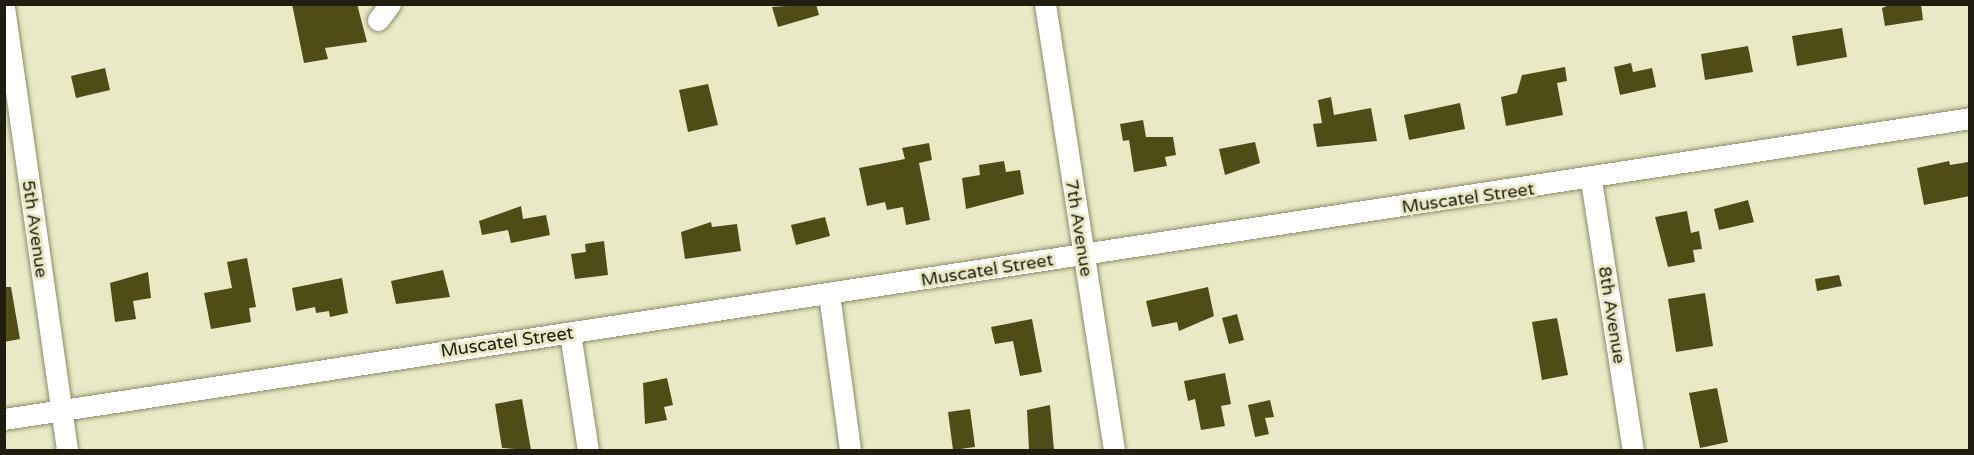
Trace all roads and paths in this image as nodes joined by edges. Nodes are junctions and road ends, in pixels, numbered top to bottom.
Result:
1 (1045, 4) edge
2 (4, 7) edge
3 (1970, 118) edge
4 (1591, 180) junction
5 (1084, 255) junction
6 (829, 294) junction
7 (570, 333) junction
8 (60, 409) junction
9 (4, 419) edge
10 (67, 450) edge
11 (588, 450) edge
12 (850, 450) edge
13 (1114, 450) edge
14 (1632, 450) edge

1 - 5 street, 7th Avenue
2 - 8 street, 5th Avenue
3 - 4 street, Muscatel Street
4 - 5 street, Muscatel Street
4 - 14 street, 8th Avenue
5 - 6 street, Muscatel Street
5 - 13 street, 7th Avenue
6 - 7 street, Muscatel Street
6 - 12 street
7 - 8 street, Muscatel Street
7 - 11 street
8 - 9 street, Muscatel Street
8 - 10 street, 5th Avenue

